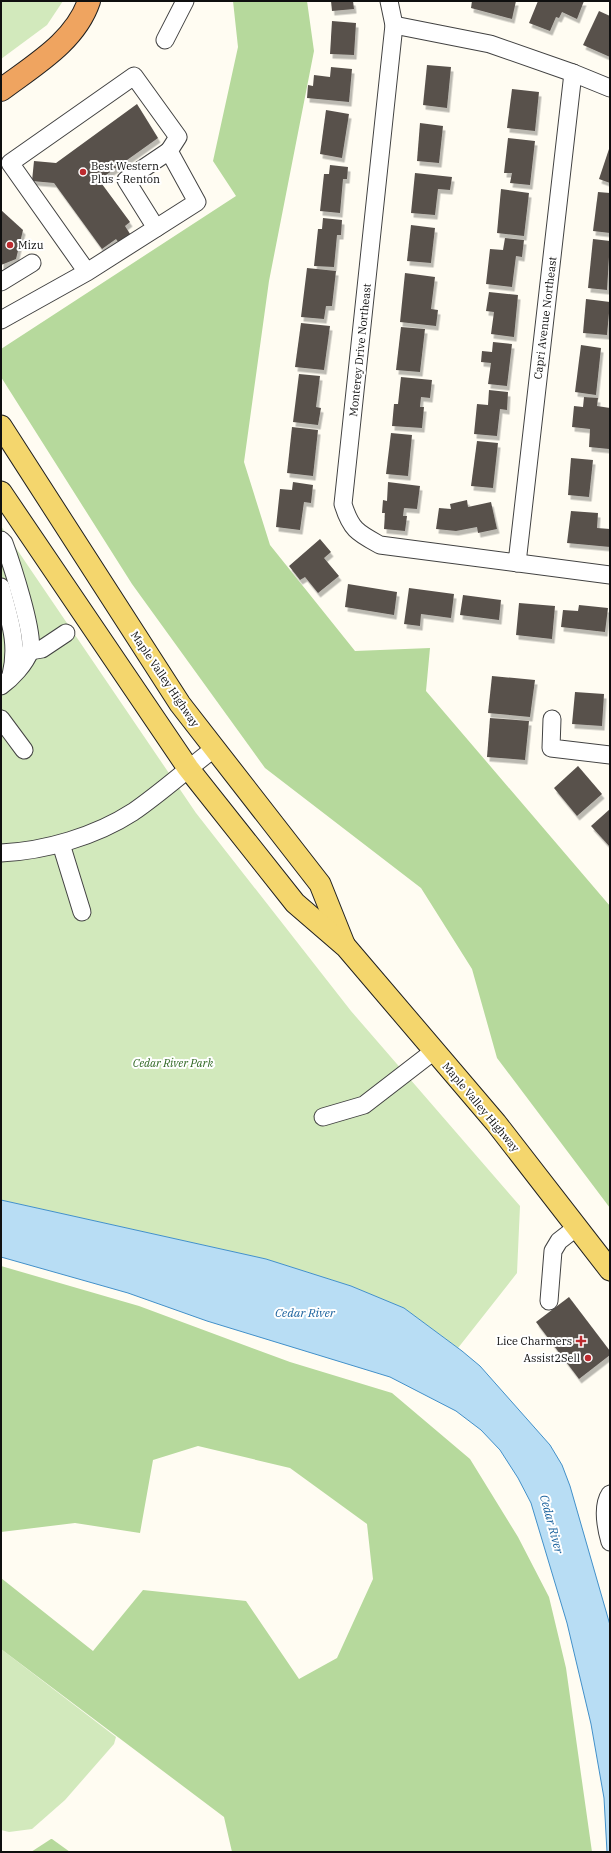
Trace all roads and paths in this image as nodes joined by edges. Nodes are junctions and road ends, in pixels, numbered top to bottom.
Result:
1 (74, 1) edge
2 (89, 1) edge
3 (185, 1) edge
4 (389, 1) edge
5 (394, 25) junction
6 (165, 40) dead end
7 (573, 73) junction
8 (1, 74) edge
9 (610, 88) edge
10 (1, 90) edge
11 (169, 151) junction
12 (156, 228) junction
13 (32, 263) dead end
14 (87, 272) junction
15 (1, 282) edge
16 (1, 320) edge
17 (1, 426) edge
18 (1, 492) edge
19 (1, 540) edge
20 (517, 563) junction
21 (610, 575) edge
22 (1, 587) edge
23 (66, 633) dead end
24 (30, 651) junction
25 (6, 683) edge
26 (1, 719) edge
27 (552, 719) dead end
28 (215, 748) junction
29 (24, 750) dead end
30 (610, 755) edge
31 (188, 768) junction
32 (61, 844) junction
33 (1, 853) edge
34 (82, 912) dead end
35 (346, 948) junction
36 (434, 1051) junction
37 (323, 1117) dead end
38 (577, 1228) junction
39 (610, 1270) edge
40 (549, 1301) dead end
41 (610, 1494) edge
42 (610, 1542) edge

1 - 8 highway
2 - 10 highway
3 - 6 street
4 - 5 street, Monterey Drive Northeast
5 - 7 street
5 - 20 street, Monterey Drive Northeast
7 - 9 street
7 - 20 street, Capri Avenue Northeast
11 - 12 street
11 - 12 street
11 - 14 street
12 - 14 street
13 - 15 street
14 - 16 street
17 - 28 main road, Maple Valley Highway
18 - 31 main road, Maple Valley Highway
19 - 24 street
20 - 21 street, Monterey Drive Northeast
22 - 25 street
23 - 24 street
24 - 25 street
26 - 29 street
27 - 30 street
28 - 31 street
28 - 35 main road, Maple Valley Highway
31 - 32 street
31 - 35 main road, Maple Valley Highway
32 - 33 street
32 - 34 street
35 - 36 main road, Maple Valley Highway
36 - 37 street
36 - 38 main road, Maple Valley Highway
38 - 39 main road, Maple Valley Highway
38 - 40 street
41 - 42 street

